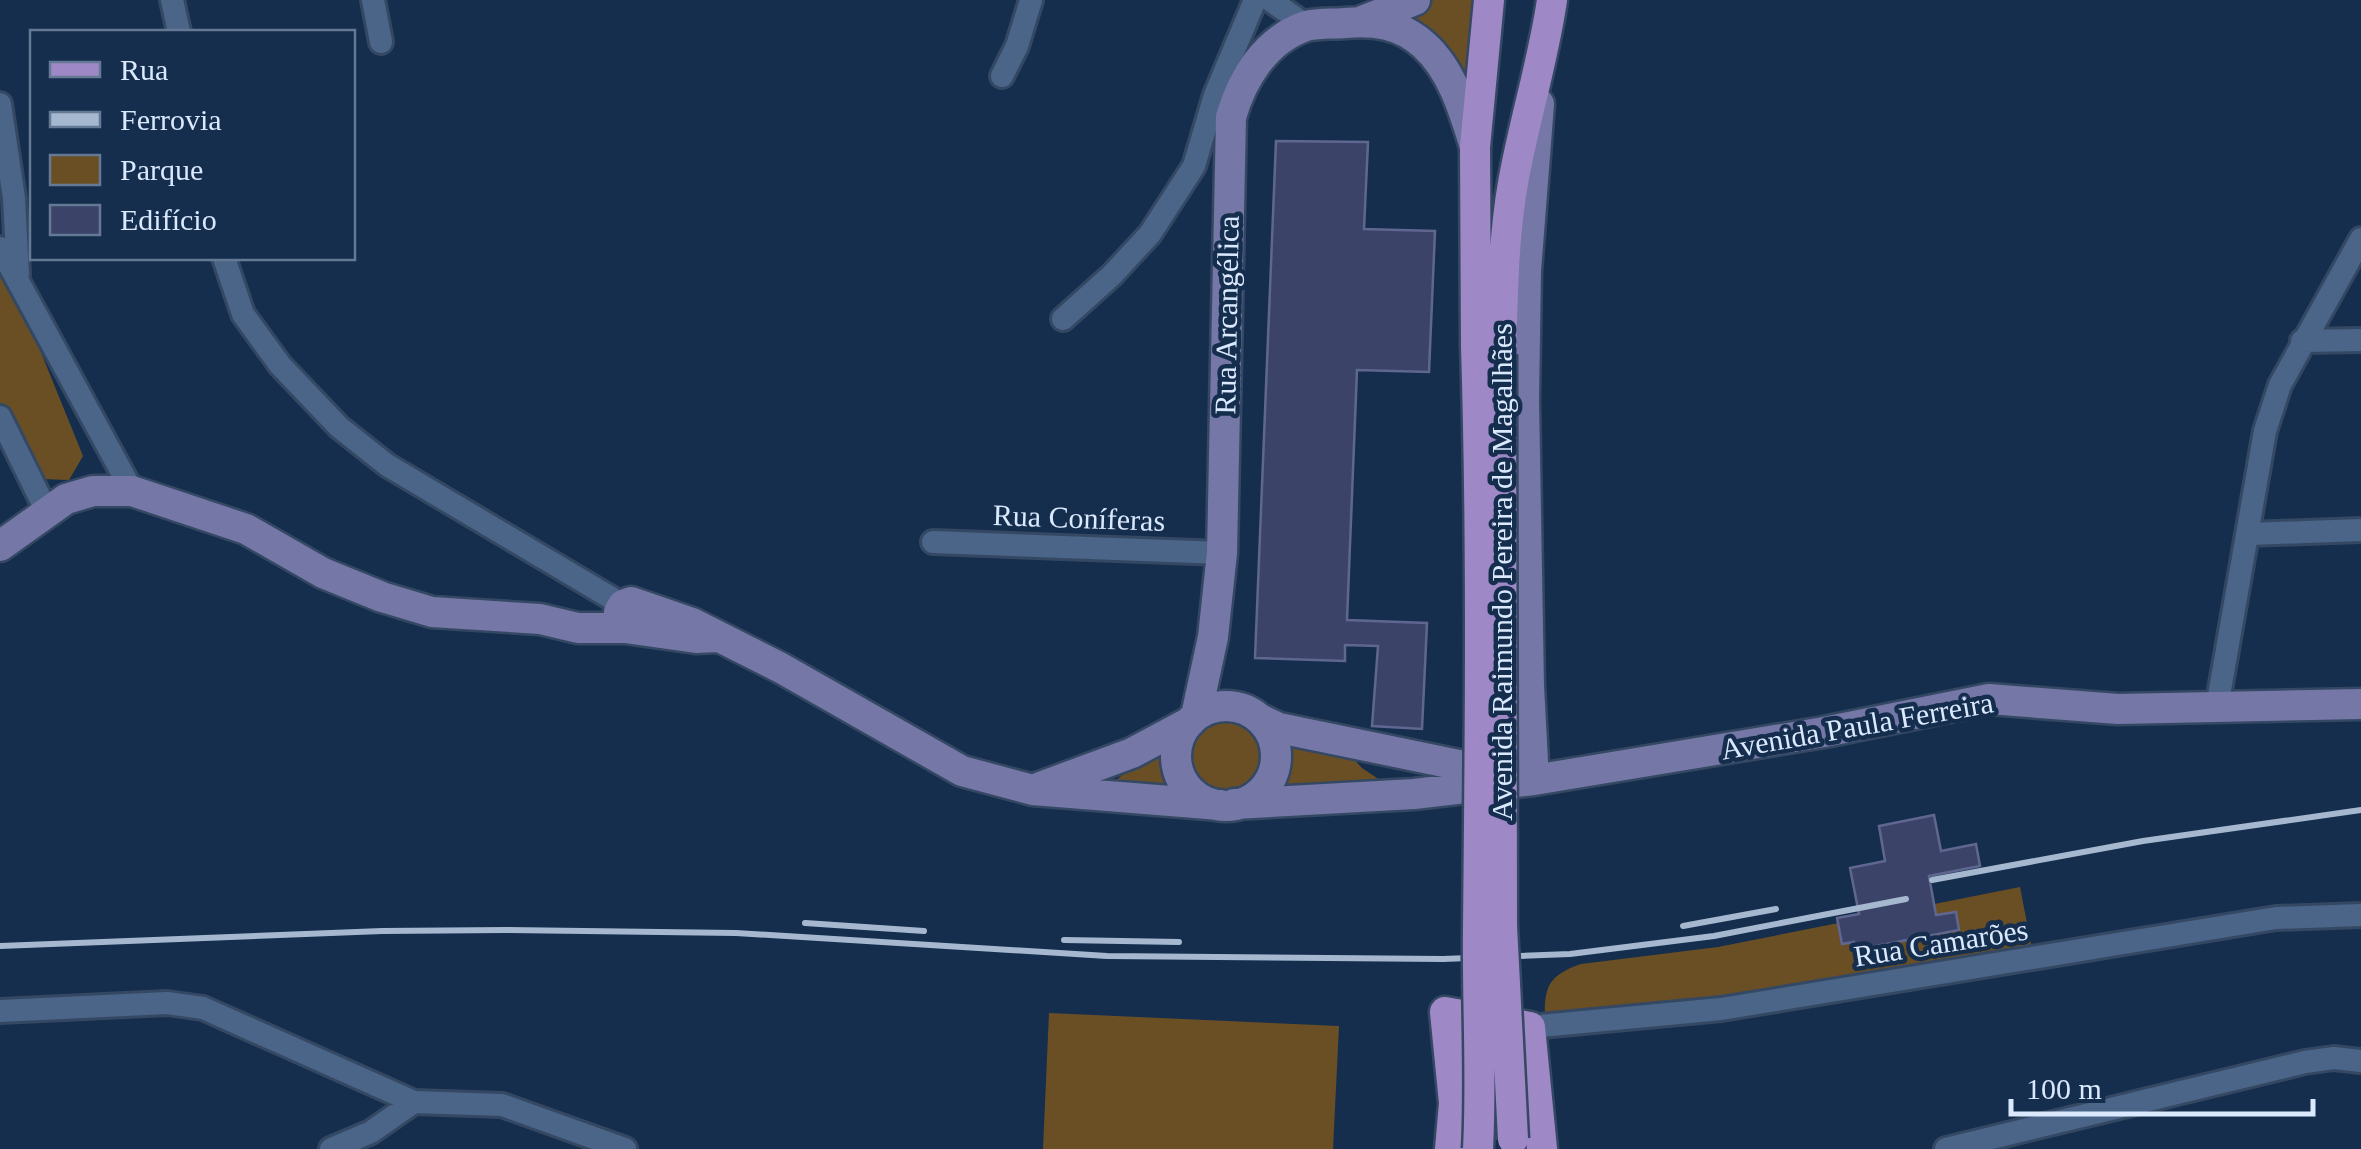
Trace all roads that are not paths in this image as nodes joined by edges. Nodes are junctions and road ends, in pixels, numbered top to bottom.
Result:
1 (172, 0) edge
2 (373, 0) edge
3 (1030, 0) edge
4 (1255, 0) edge
5 (1270, 0) edge
6 (1415, 0) edge
7 (1489, 0) edge
8 (1550, 7) edge
9 (1359, 22) junction
10 (1307, 26) junction
11 (179, 30) edge
12 (381, 42) dead end
13 (1542, 62) junction
14 (1002, 76) dead end
15 (0, 104) edge
16 (1230, 142) junction
17 (1476, 146) junction
18 (1194, 166) junction
19 (2361, 238) edge
20 (0, 248) edge
21 (225, 260) edge
22 (19, 283) junction
23 (1062, 319) dead end
24 (2302, 340) junction
25 (2361, 340) edge
26 (1489, 350) junction
27 (0, 417) edge
28 (132, 491) junction
29 (47, 512) junction
30 (2361, 530) edge
31 (2249, 534) junction
32 (933, 542) dead end
33 (0, 546) edge
34 (1222, 553) junction
35 (630, 615) junction
36 (1214, 637) junction
37 (2361, 704) edge
38 (2218, 707) junction
39 (1250, 713) junction
40 (1192, 719) junction
41 (1534, 780) junction
42 (1033, 790) junction
43 (1227, 805) junction
44 (2361, 915) edge
45 (0, 1011) edge
46 (1530, 1028) junction
47 (2361, 1060) edge
48 (414, 1102) junction
49 (2014, 1132) junction
50 (1520, 1146) edge
51 (331, 1149) edge
52 (625, 1149) edge
53 (1450, 1149) edge
54 (1478, 1149) edge
55 (1946, 1149) edge
56 (1988, 1149) edge

1 - 11 street
2 - 12 street
3 - 14 street
4 - 18 street
5 - 10 street
6 - 9 main road
7 - 17 main road, Avenida Raimundo Pereira de Magalhães
8 - 13 main road, Avenida Raimundo Pereira de Magalhães
9 - 10 main road
9 - 17 main road
10 - 16 main road, Rua Arcangélica
13 - 26 main road, Avenida Raimundo Pereira de Magalhães
13 - 41 main road
15 - 22 street
16 - 18 street
16 - 34 main road, Rua Arcangélica
17 - 26 main road, Avenida Raimundo Pereira de Magalhães
18 - 23 street
19 - 24 street
20 - 22 street
21 - 35 street
22 - 28 street
24 - 25 street
24 - 31 street
26 - 50 main road, Avenida Raimundo Pereira de Magalhães, bridge
26 - 54 main road, bridge
27 - 29 street
28 - 29 main road
28 - 35 main road
29 - 33 main road
30 - 31 street
31 - 38 street
32 - 34 street, Rua Coníferas
34 - 36 main road, Rua Arcangélica
35 - 42 main road, Avenida Paula Ferreira
36 - 39 main road, Rua Arcangélica
36 - 40 main road, Rua Arcangélica
37 - 38 main road, Avenida Paula Ferreira
38 - 41 main road, Avenida Paula Ferreira
39 - 40 main road
39 - 41 main road
39 - 43 main road
40 - 42 main road
40 - 43 main road
41 - 43 main road, Avenida Paula Ferreira
42 - 43 main road, Avenida Paula Ferreira
44 - 46 street, Rua Camarões
45 - 48 street
46 - 50 main road
46 - 53 main road
47 - 49 street
48 - 51 street
48 - 52 street
49 - 55 street
49 - 56 street

